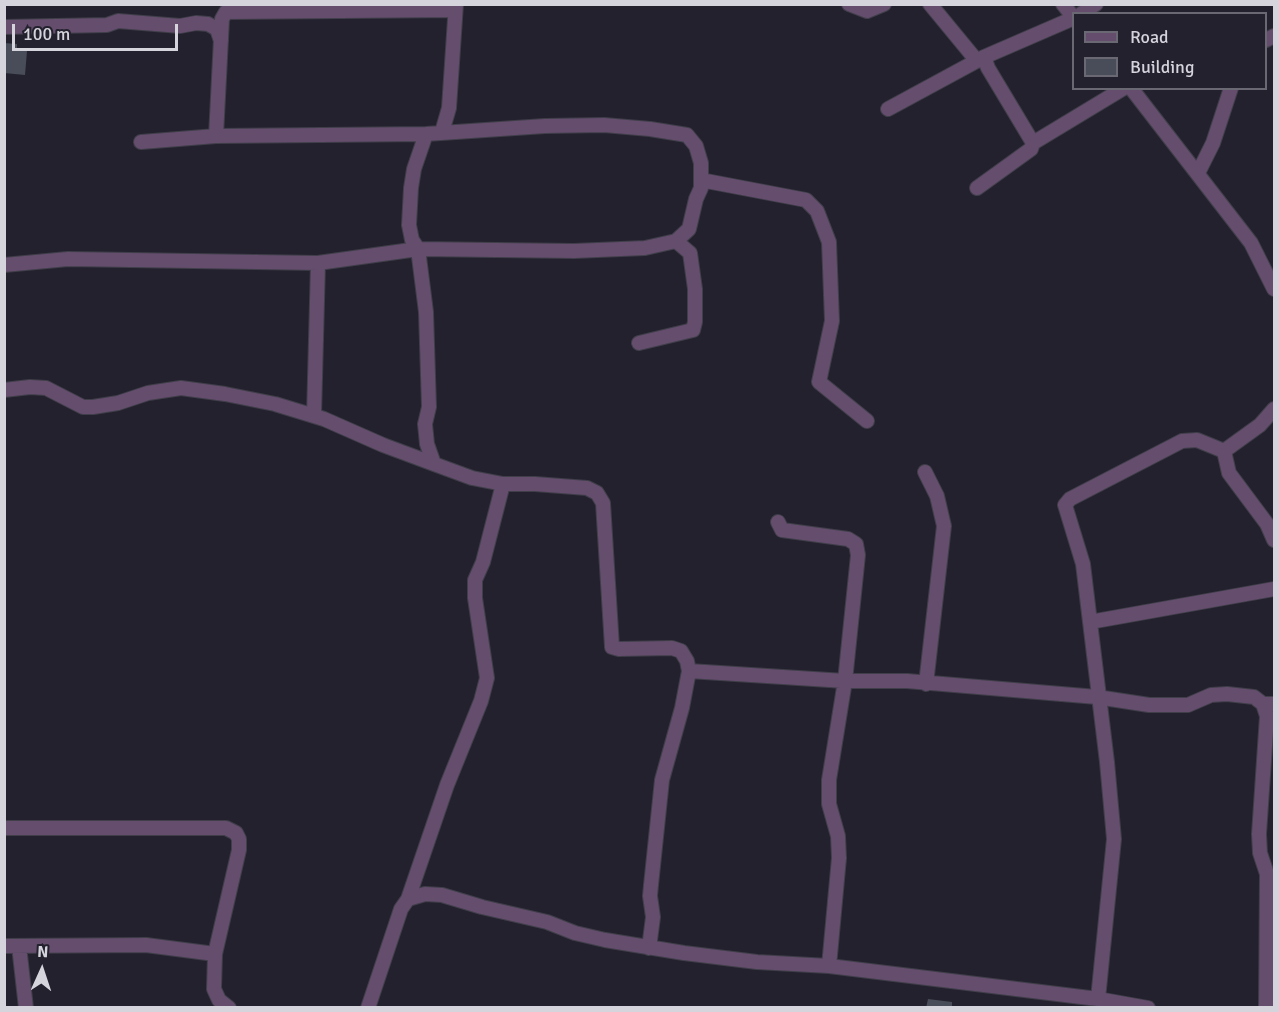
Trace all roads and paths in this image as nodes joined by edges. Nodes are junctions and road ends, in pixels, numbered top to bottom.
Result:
1 (849, 4) edge
2 (884, 4) edge
3 (930, 4) edge
4 (1096, 4) edge
5 (455, 7) edge
6 (1083, 12) edge
7 (1072, 18) edge
8 (4, 27) edge
9 (220, 40) junction
10 (981, 59) junction
11 (1121, 90) edge
12 (1133, 90) edge
13 (1230, 90) edge
14 (888, 110) dead end
15 (442, 132) junction
16 (426, 134) junction
17 (216, 136) junction
18 (141, 142) dead end
19 (1033, 143) junction
20 (1198, 173) junction
21 (701, 180) junction
22 (977, 188) dead end
23 (689, 229) junction
24 (676, 241) junction
25 (418, 249) junction
26 (690, 253) junction
27 (318, 263) junction
28 (4, 265) edge
29 (1275, 289) edge
30 (639, 343) dead end
31 (4, 390) edge
32 (1275, 409) edge
33 (314, 416) junction
34 (867, 422) dead end
35 (1224, 451) junction
36 (434, 464) junction
37 (926, 472) dead end
38 (503, 484) junction
39 (778, 522) dead end
40 (1275, 540) edge
41 (1275, 589) edge
42 (1089, 622) junction
43 (689, 671) junction
44 (845, 681) junction
45 (926, 684) junction
46 (1097, 697) junction
47 (1269, 704) edge
48 (4, 828) edge
49 (1271, 875) edge
50 (408, 899) junction
51 (4, 946) edge
52 (20, 946) junction
53 (649, 948) junction
54 (215, 954) junction
55 (829, 966) junction
56 (1098, 999) junction
57 (222, 1005) edge
58 (26, 1008) edge
59 (368, 1008) edge
60 (1148, 1008) edge
61 (1266, 1008) edge

1 - 2 street
3 - 10 street
4 - 6 street
5 - 9 street
5 - 15 street
7 - 10 street
8 - 9 street
9 - 17 street
10 - 14 street
10 - 19 street
11 - 19 street
12 - 20 street
13 - 20 street
15 - 16 street
15 - 21 street
16 - 17 street
16 - 25 street
17 - 18 street
19 - 22 street
20 - 29 street
21 - 23 street
21 - 34 street
23 - 24 street
23 - 26 street
24 - 25 street
24 - 26 street
25 - 27 street
25 - 36 street
26 - 30 street
27 - 28 street
27 - 33 street
31 - 33 street
32 - 35 street
33 - 36 street
35 - 40 street
35 - 42 street
36 - 38 street
37 - 45 street
38 - 43 street
38 - 50 street
39 - 44 street
41 - 42 street
42 - 46 street
43 - 44 street
43 - 53 street
44 - 45 street
44 - 55 street
45 - 46 street
46 - 47 street
46 - 56 street
47 - 49 street
48 - 54 street
49 - 61 street
50 - 53 street
50 - 59 street
51 - 52 street
52 - 54 street
52 - 58 street
53 - 55 street
54 - 57 street
55 - 56 street
56 - 60 street

